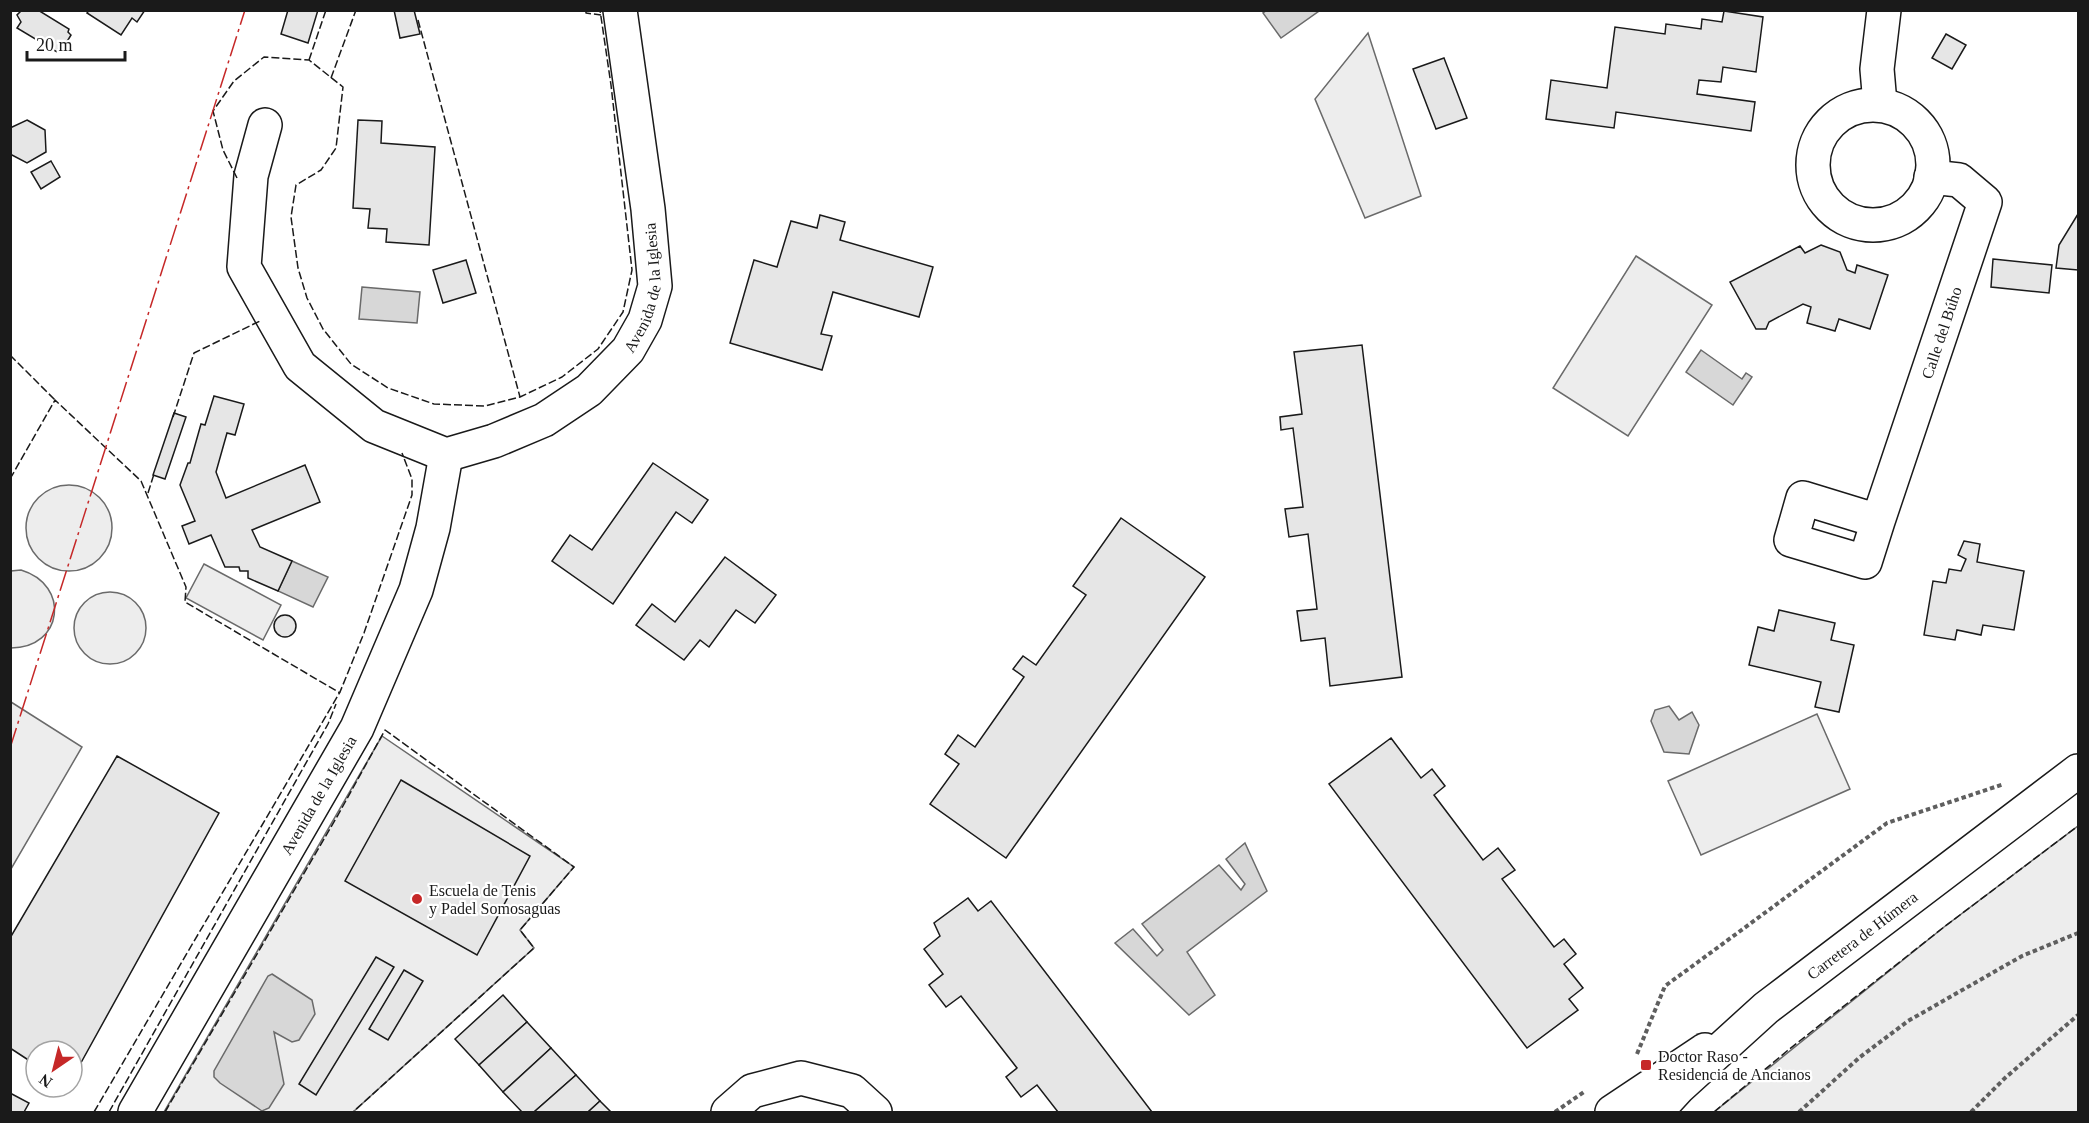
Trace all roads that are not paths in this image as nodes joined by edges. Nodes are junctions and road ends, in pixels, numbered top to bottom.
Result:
1 (620, 10) edge
2 (1884, 10) edge
3 (1880, 104) junction
4 (265, 125) dead end
5 (1931, 177) junction
6 (446, 455) junction
7 (1878, 521) dead end
8 (2079, 771) edge
9 (1766, 1008) junction
10 (135, 1113) edge
11 (728, 1113) edge
12 (875, 1113) edge
13 (1612, 1113) edge
14 (1656, 1113) edge

1 - 6 street, Avenida de la Iglesia
2 - 3 street
3 - 5 street
3 - 5 street
4 - 6 street
5 - 7 street, Calle del Búho
6 - 10 street, Avenida de la Iglesia
8 - 9 street, Carretera de Húmera
9 - 13 street
9 - 14 street, Carretera de Húmera
11 - 12 street

